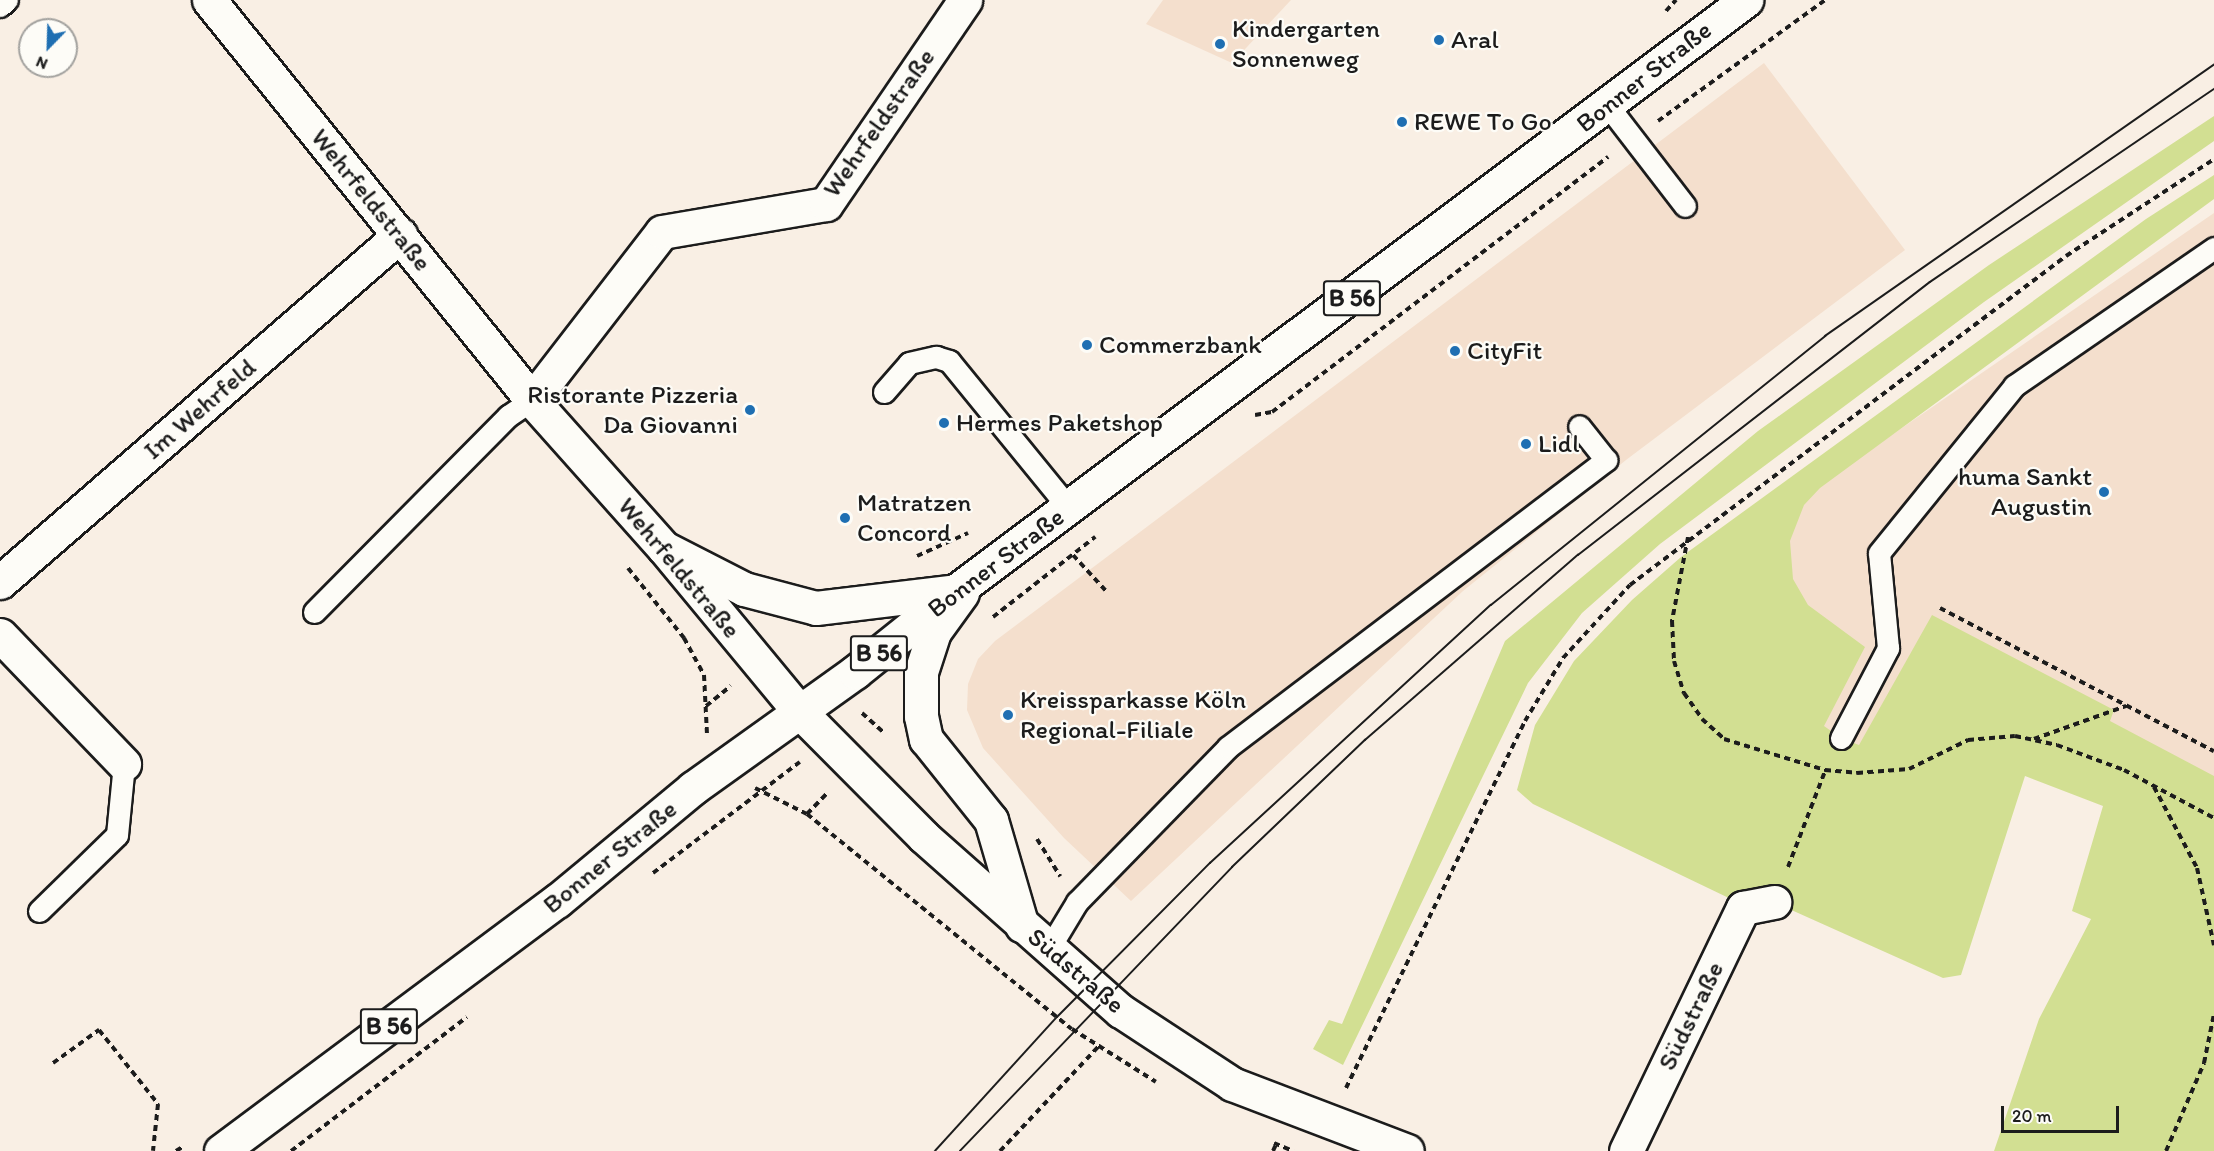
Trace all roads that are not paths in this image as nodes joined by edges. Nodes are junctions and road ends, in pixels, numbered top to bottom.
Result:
1 (7, 0) edge
2 (209, 0) edge
3 (965, 0) edge
4 (1746, 0) edge
5 (0, 6) edge
6 (1608, 106) junction
7 (1685, 206) dead end
8 (400, 235) junction
9 (2214, 248) edge
10 (884, 392) dead end
11 (532, 400) junction
12 (1579, 426) dead end
13 (1069, 508) junction
14 (664, 548) junction
15 (0, 582) edge
16 (963, 586) junction
17 (314, 612) dead end
18 (0, 635) edge
19 (800, 711) junction
20 (1841, 738) road end
21 (124, 764) joint
22 (1774, 902) road end
23 (39, 911) dead end
24 (1022, 926) junction
25 (1048, 950) junction
26 (221, 1151) edge
27 (1407, 1151) edge
28 (1626, 1151) edge

1 - 5 lane
2 - 8 street, Wehrfeldstraße
3 - 11 street, Wehrfeldstraße
4 - 6 street, Bonner Straße / B 56
6 - 7 lane
6 - 13 street, Bonner Straße / B 56
8 - 11 street, Wehrfeldstraße
8 - 15 street, Im Wehrfeld
9 - 20 lane
10 - 13 lane
11 - 14 street, Wehrfeldstraße
11 - 17 lane, Wehrfeldstraße
12 - 25 lane
13 - 16 street, Bonner Straße / B 56
14 - 16 street
14 - 19 street, Wehrfeldstraße
16 - 19 street, Bonner Straße / B 56
16 - 24 street
18 - 21 street
19 - 24 street, Südstraße
19 - 26 street, Bonner Straße / B 56
21 - 23 lane
22 - 28 street, Südstraße
24 - 25 street, Südstraße
25 - 27 street, Südstraße

